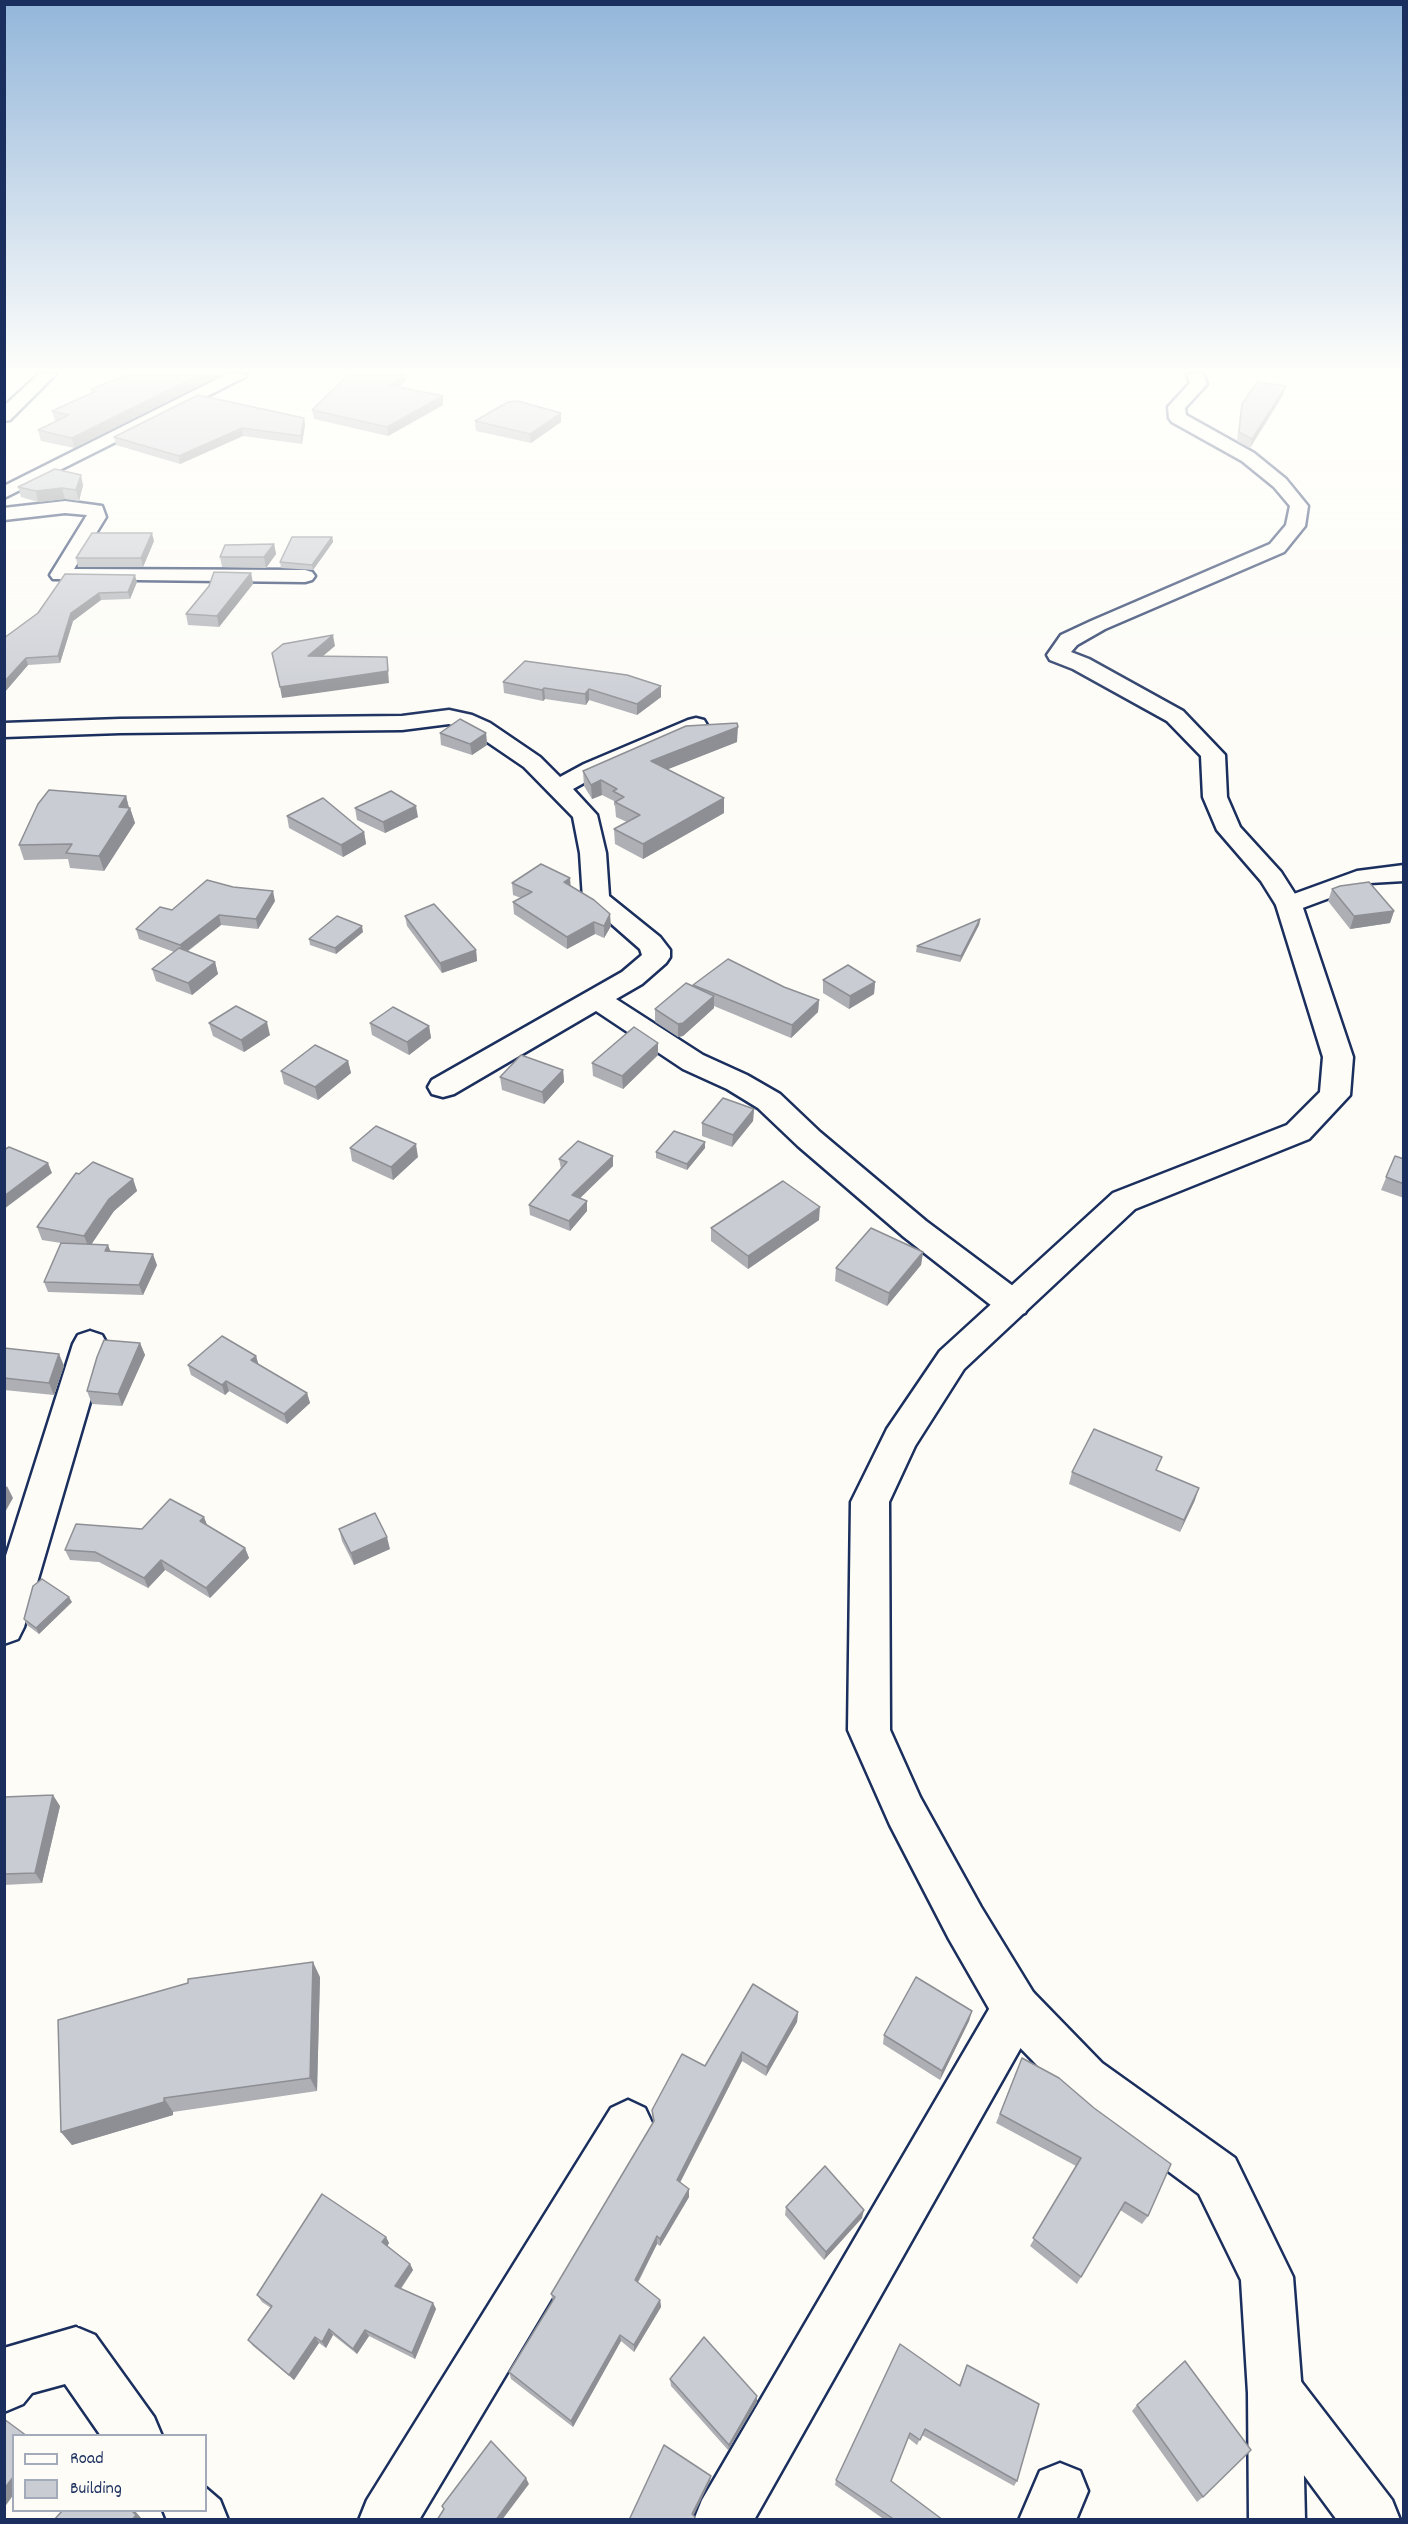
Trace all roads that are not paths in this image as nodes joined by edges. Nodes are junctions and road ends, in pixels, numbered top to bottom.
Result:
1 (1287, 492) edge
2 (4, 514) edge
3 (305, 576) dead end
4 (696, 725) edge
5 (4, 730) edge
6 (559, 787) junction
7 (1404, 873) edge
8 (1289, 905) junction
9 (596, 998) junction
10 (443, 1087) dead end
11 (1013, 1304) junction
12 (90, 1344) dead end
13 (4, 1627) edge
14 (1016, 2008) junction
15 (628, 2125) dead end
16 (4, 2385) edge
17 (1275, 2393) junction
18 (134, 2434) edge
19 (387, 2520) edge
20 (722, 2520) edge
21 (1276, 2520) edge
22 (1372, 2520) edge

1 - 8 street
2 - 3 street
4 - 6 street
5 - 6 street
6 - 9 street
7 - 8 street
8 - 11 street
9 - 10 street
9 - 11 street
11 - 14 street
12 - 13 street
14 - 17 street
14 - 20 street
15 - 19 street
16 - 18 street
17 - 21 street
17 - 22 street

